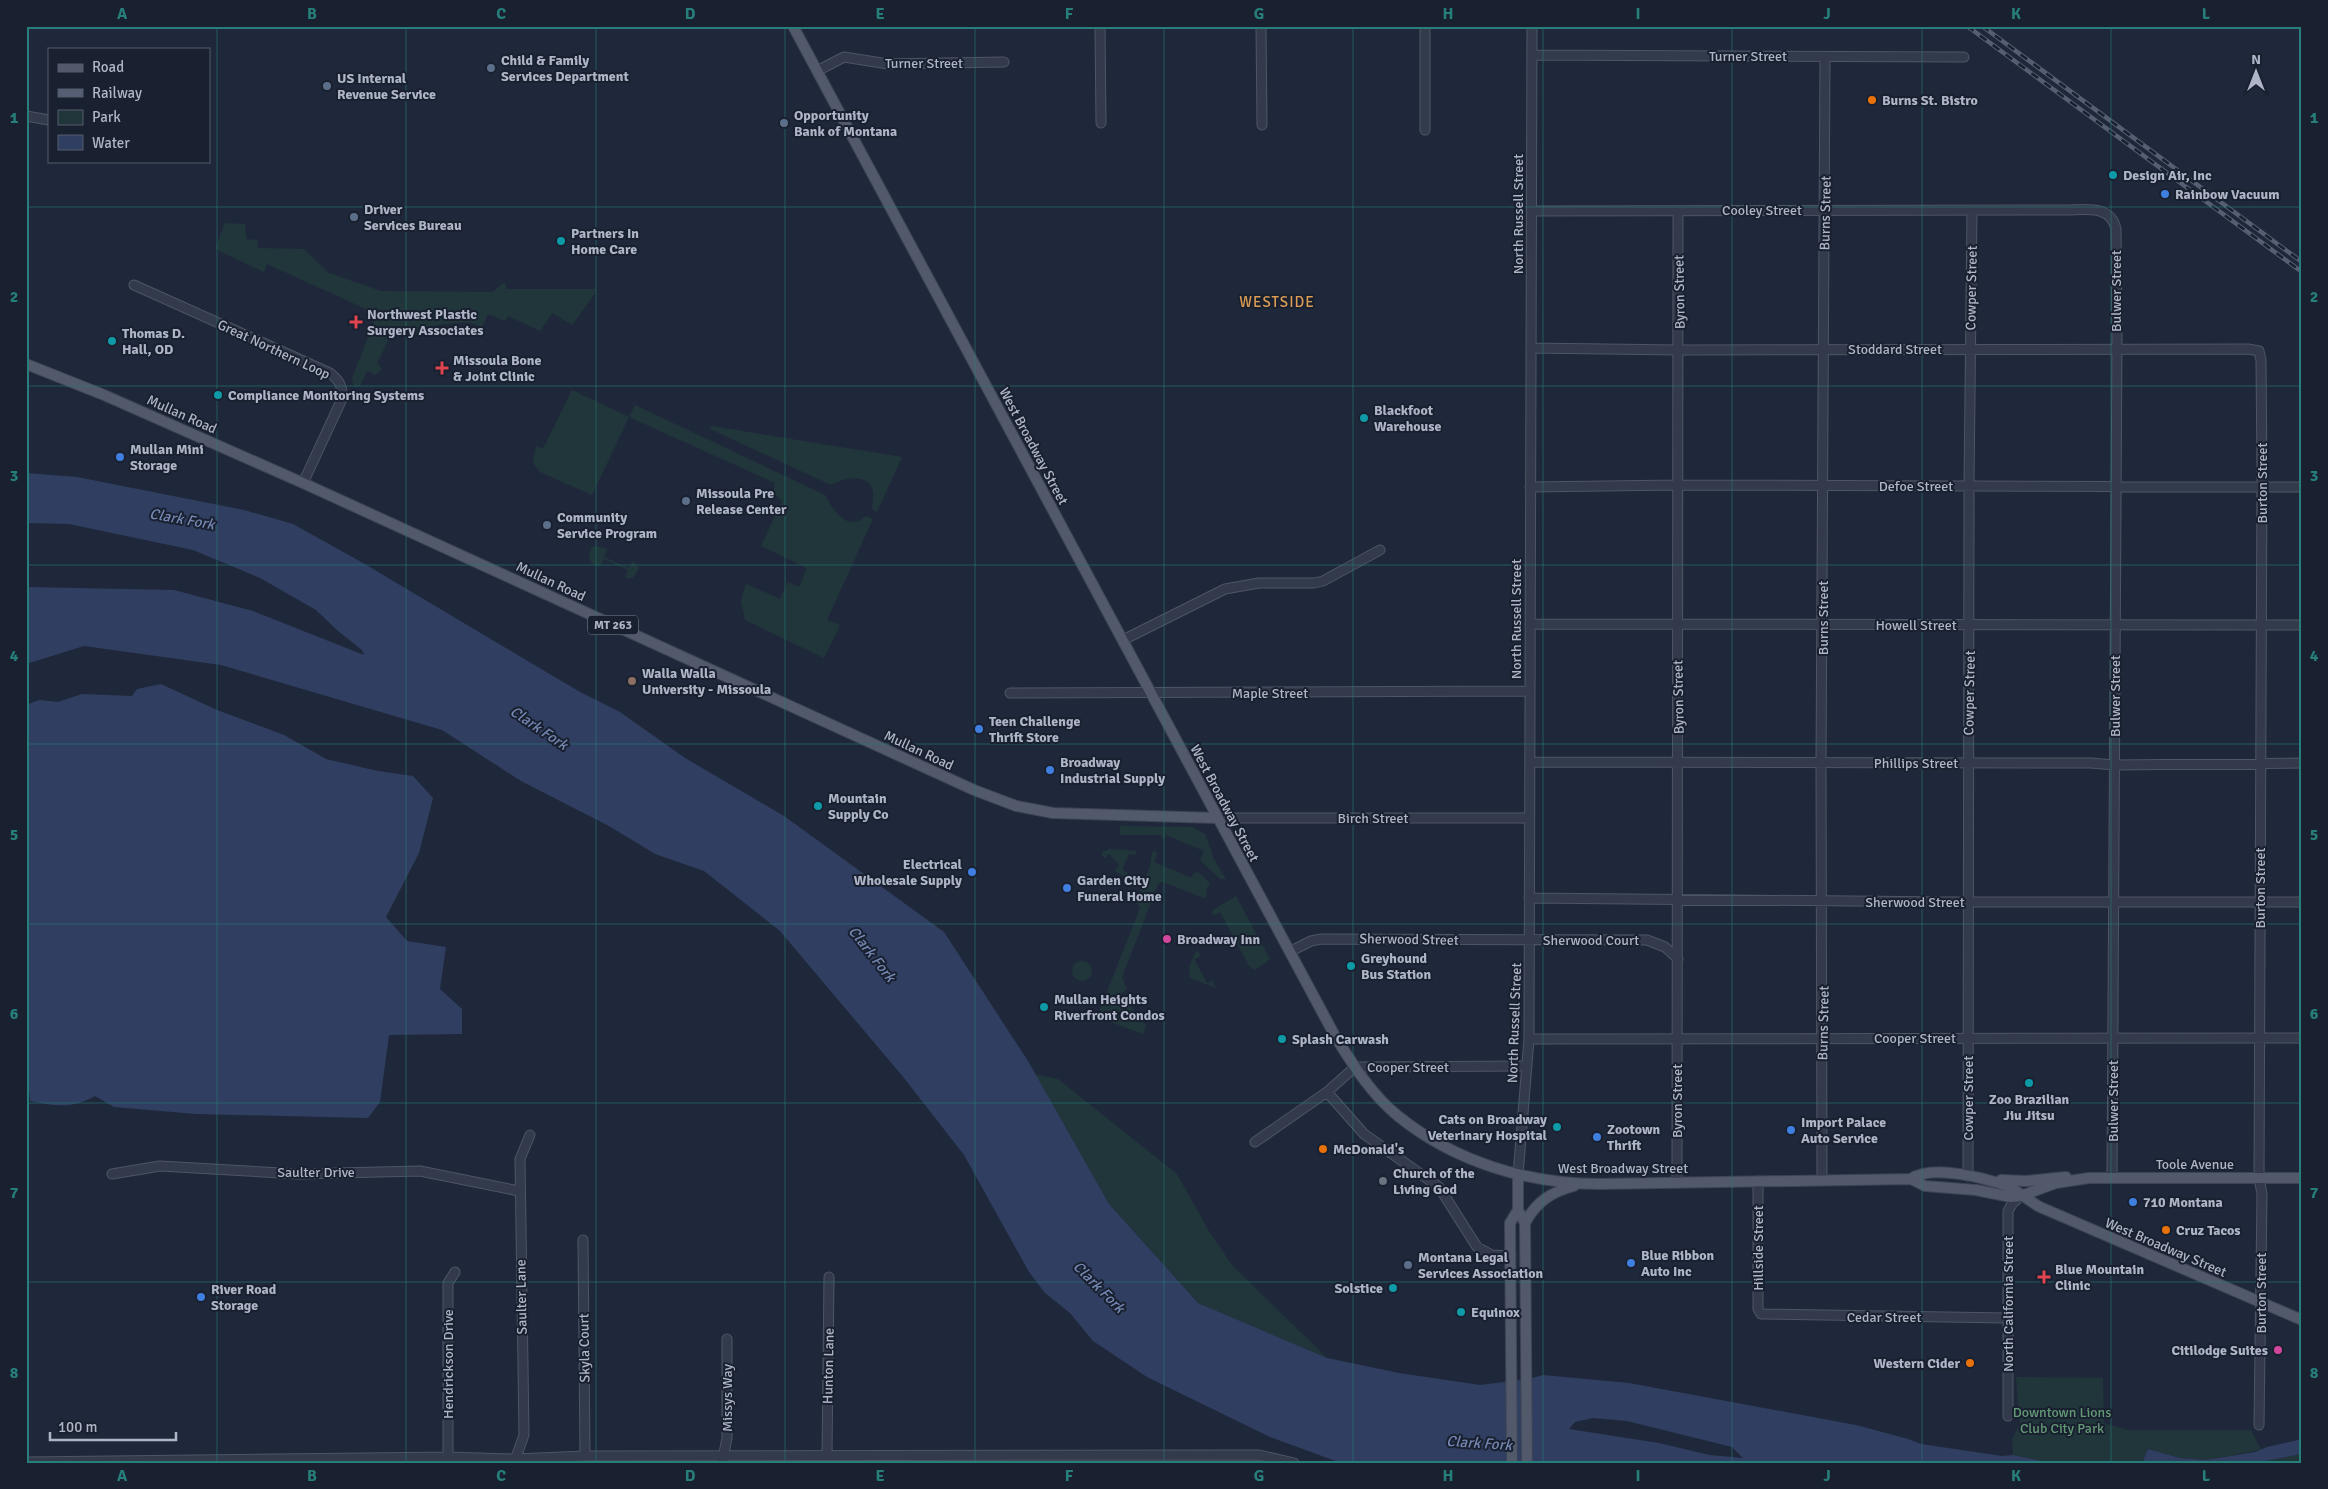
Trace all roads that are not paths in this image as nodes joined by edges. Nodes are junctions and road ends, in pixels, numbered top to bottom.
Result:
1 (793, 26) edge
2 (1100, 26) edge
3 (1261, 26) edge
4 (1425, 26) edge
5 (1532, 26) edge
6 (1532, 56) junction
7 (1825, 57) junction
8 (1964, 57) dead end
9 (1004, 62) dead end
10 (817, 71) junction
11 (26, 116) edge
12 (48, 120) edge
13 (1100, 123) dead end
14 (1262, 125) dead end
15 (1425, 130) dead end
16 (1678, 210) junction
17 (1825, 210) junction
18 (1972, 210) junction
19 (1532, 211) junction
20 (2110, 216) joint
21 (134, 284) dead end
22 (1531, 348) junction
23 (1824, 349) junction
24 (1970, 349) junction
25 (1679, 350) junction
26 (2116, 350) junction
27 (2259, 351) joint
28 (26, 364) edge
29 (303, 483) junction
30 (1677, 484) junction
31 (1823, 485) junction
32 (1969, 486) junction
33 (1530, 487) junction
34 (2116, 487) junction
35 (2302, 487) edge
36 (2262, 488) junction
37 (1380, 550) dead end
38 (1530, 624) junction
39 (2115, 624) junction
40 (1677, 625) junction
41 (1823, 625) junction
42 (1970, 625) junction
43 (2262, 625) junction
44 (2302, 625) edge
45 (1124, 642) junction
46 (1530, 691) junction
47 (1010, 694) dead end
48 (1152, 694) junction
49 (1530, 762) junction
50 (1678, 762) junction
51 (1821, 762) junction
52 (2260, 763) junction
53 (2302, 763) edge
54 (1968, 764) junction
55 (2114, 765) junction
56 (1216, 818) junction
57 (1529, 818) junction
58 (1529, 898) junction
59 (1679, 900) junction
60 (1823, 901) junction
61 (1967, 902) junction
62 (2115, 902) junction
63 (2260, 902) junction
64 (2302, 902) edge
65 (1529, 940) junction
66 (1290, 951) junction
67 (1678, 959) junction
68 (1677, 1038) junction
69 (1968, 1038) junction
70 (2113, 1038) junction
71 (2259, 1038) junction
72 (2302, 1038) edge
73 (1529, 1039) junction
74 (1822, 1039) junction
75 (1528, 1066) junction
76 (1355, 1067) junction
77 (1327, 1092) junction
78 (530, 1135) dead end
79 (1255, 1142) dead end
80 (112, 1174) dead end
81 (1518, 1175) junction
82 (1968, 1176) junction
83 (1980, 1178) junction
84 (2089, 1178) junction
85 (2112, 1178) junction
86 (2260, 1178) junction
87 (2302, 1178) edge
88 (1911, 1179) junction
89 (1758, 1180) junction
90 (1822, 1180) junction
91 (1677, 1182) junction
92 (1581, 1184) junction
93 (519, 1192) junction
94 (2021, 1196) junction
95 (1518, 1210) junction
96 (1525, 1223) junction
97 (583, 1240) dead end
98 (1511, 1256) junction
99 (455, 1272) dead end
100 (829, 1277) dead end
101 (2261, 1302) junction
102 (1762, 1314) joint
103 (2007, 1318) junction
104 (2302, 1320) edge
105 (727, 1338) dead end
106 (2008, 1416) dead end
107 (2259, 1425) dead end
108 (827, 1455) junction
109 (585, 1456) junction
110 (448, 1457) junction
111 (722, 1460) edge
112 (938, 1460) edge
113 (1021, 1460) edge
114 (1275, 1460) edge
115 (514, 1461) edge
116 (26, 1462) edge
117 (81, 1462) edge
118 (266, 1462) edge
119 (1294, 1463) edge
120 (1512, 1463) edge
121 (1527, 1463) edge

1 - 10 main road, West Broadway Street
2 - 13 street
3 - 14 street
4 - 15 street
5 - 6 street, North Russell Street
6 - 7 street, Turner Street
6 - 19 street, North Russell Street
7 - 8 street, Turner Street
7 - 17 street, Burns Street
9 - 10 street, Turner Street
10 - 45 main road, West Broadway Street
11 - 12 street
16 - 17 street, Cooley Street
16 - 19 street, Cooley Street
16 - 25 street, Byron Street
17 - 18 street, Cooley Street
17 - 23 street, Burns Street
18 - 20 street, Cooley Street
18 - 24 street, Cowper Street
19 - 22 street, North Russell Street
20 - 26 street, Bulwer Street
21 - 29 street, Great Northern Loop
22 - 25 street, Stoddard Street
22 - 33 street, North Russell Street
23 - 24 street, Stoddard Street
23 - 25 street, Stoddard Street
23 - 31 street, Burns Street
24 - 26 street, Stoddard Street
24 - 32 street, Cowper Street
25 - 30 street, Byron Street
26 - 27 street, Stoddard Street
26 - 34 street, Bulwer Street
27 - 36 street, Burton Street
28 - 29 main road, Mullan Road / MT 263
29 - 56 main road, Mullan Road / MT 263
30 - 31 street, Defoe Street
30 - 33 street, Defoe Street
30 - 40 street, Byron Street
31 - 32 street, Defoe Street
31 - 41 street, Burns Street
32 - 34 street, Defoe Street
32 - 42 street, Cowper Street
33 - 38 street, North Russell Street
34 - 36 street, Defoe Street
34 - 39 street, Bulwer Street
35 - 36 street, Defoe Street
36 - 43 street, Burton Street
37 - 45 street
38 - 40 street, Howell Street
38 - 46 street, North Russell Street
39 - 42 street, Howell Street
39 - 43 street, Howell Street
39 - 55 street, Bulwer Street
40 - 41 street, Howell Street
40 - 50 street, Byron Street
41 - 42 street, Howell Street
41 - 51 street, Burns Street
42 - 54 street, Cowper Street
43 - 44 street, Howell Street
43 - 52 street, Burton Street
45 - 48 main road, West Broadway Street
46 - 48 street, Maple Street
46 - 49 street, North Russell Street
47 - 48 street, Maple Street
48 - 56 main road, West Broadway Street
49 - 50 street, Phillips Street
49 - 57 street, North Russell Street
50 - 51 street, Phillips Street
50 - 59 street, Byron Street
51 - 54 street, Phillips Street
51 - 60 street, Burns Street
52 - 53 street, Phillips Street
52 - 55 street, Phillips Street
52 - 63 street, Burton Street
54 - 55 street, Phillips Street
54 - 61 street, Cowper Street
55 - 62 street, Bulwer Street
56 - 57 street, Birch Street
56 - 66 main road, West Broadway Street
57 - 58 street, North Russell Street
58 - 59 street, Sherwood Street
58 - 65 street, North Russell Street
59 - 60 street, Sherwood Street
59 - 67 street, Byron Street
60 - 61 street, Sherwood Street
60 - 74 street, Burns Street
61 - 62 street, Sherwood Street
61 - 69 street, Cowper Street
62 - 63 street, Sherwood Street
62 - 70 street, Bulwer Street
63 - 64 street, Sherwood Street
63 - 71 street, Burton Street
65 - 66 street, Sherwood Street
65 - 67 street, Sherwood Court
65 - 73 street, North Russell Street
66 - 76 main road, West Broadway Street
67 - 68 street, Byron Street
68 - 73 street, Cooper Street
68 - 74 street, Cooper Street
68 - 91 street, Byron Street
69 - 70 street, Cooper Street
69 - 74 street, Cooper Street
69 - 82 street, Cowper Street
70 - 71 street, Cooper Street
70 - 85 street, Bulwer Street
71 - 72 street, Cooper Street
71 - 86 street, Burton Street
73 - 75 street, North Russell Street
74 - 90 street, Burns Street
75 - 76 street, Cooper Street
75 - 81 street, North Russell Street
76 - 77 street, Cooper Street
76 - 81 main road, West Broadway Street
77 - 79 street, Cooper Street
77 - 98 street
78 - 93 street, Saulter Lane
80 - 93 street, Saulter Drive
81 - 92 main road, West Broadway Street
81 - 95 main road, North Russell Street
82 - 83 main road, West Broadway Street
82 - 88 main road, West Broadway Street
83 - 84 main road, Toole Avenue
83 - 94 main road, West Broadway Street
84 - 85 main road, Toole Avenue
84 - 94 main road, Toole Avenue
85 - 86 main road, Toole Avenue
86 - 87 main road, Toole Avenue
86 - 101 street, Burton Street
88 - 90 main road, West Broadway Street
88 - 94 main road, West Broadway Street
89 - 90 main road, West Broadway Street
89 - 91 main road, West Broadway Street
89 - 102 street, Hillside Street
91 - 92 main road, West Broadway Street
92 - 96 main road
93 - 115 street, Saulter Lane
94 - 101 main road, West Broadway Street
94 - 103 street, North California Street
95 - 96 main road, North Russell Street
95 - 98 main road, North Russell Street
96 - 121 main road, North Russell Street
97 - 109 street, Skyla Court
98 - 120 main road, North Russell Street
99 - 110 street, Hendrickson Drive
100 - 108 street, Hunton Lane
101 - 104 main road, West Broadway Street
101 - 107 street, Burton Street
102 - 103 street, Cedar Street
103 - 106 street, North California Street
105 - 111 street, Missys Way
108 - 111 street
108 - 112 street
109 - 111 street
109 - 115 street
110 - 115 street
110 - 118 street
112 - 113 street
113 - 114 street
114 - 119 street
116 - 117 street
117 - 118 street

